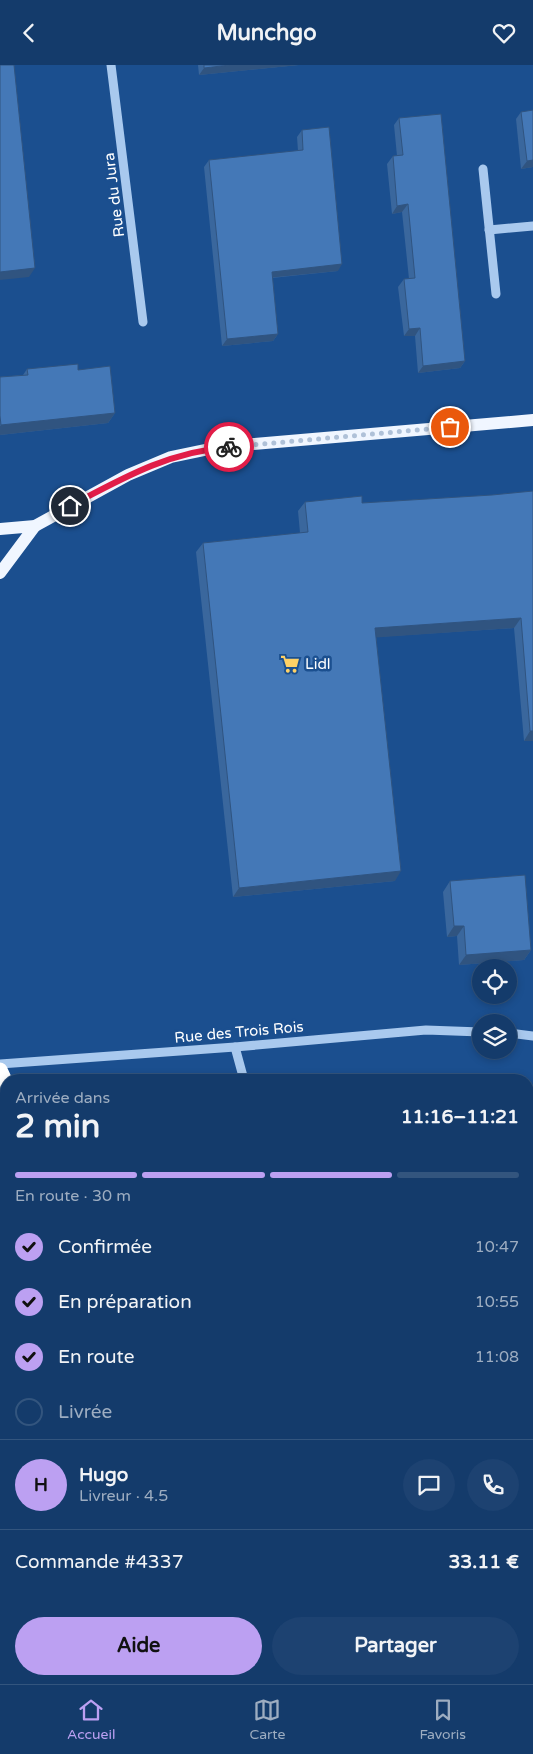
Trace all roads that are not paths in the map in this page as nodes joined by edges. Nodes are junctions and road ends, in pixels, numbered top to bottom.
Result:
1 (111, 65) edge
2 (483, 169) dead end
3 (533, 226) edge
4 (489, 230) junction
5 (496, 294) dead end
6 (143, 322) dead end
7 (533, 421) edge
8 (34, 526) junction
9 (0, 529) edge
10 (0, 573) edge
11 (472, 1032) edge
12 (517, 1034) edge
13 (533, 1036) edge
14 (235, 1047) junction
15 (0, 1064) edge
16 (242, 1074) edge

1 - 6 street, Rue du Jura
2 - 4 street
3 - 4 street
4 - 5 street
7 - 8 main road
8 - 9 main road
8 - 10 main road
11 - 14 street, Rue des Trois Rois
12 - 13 street
14 - 15 street, Rue des Trois Rois
14 - 16 street

